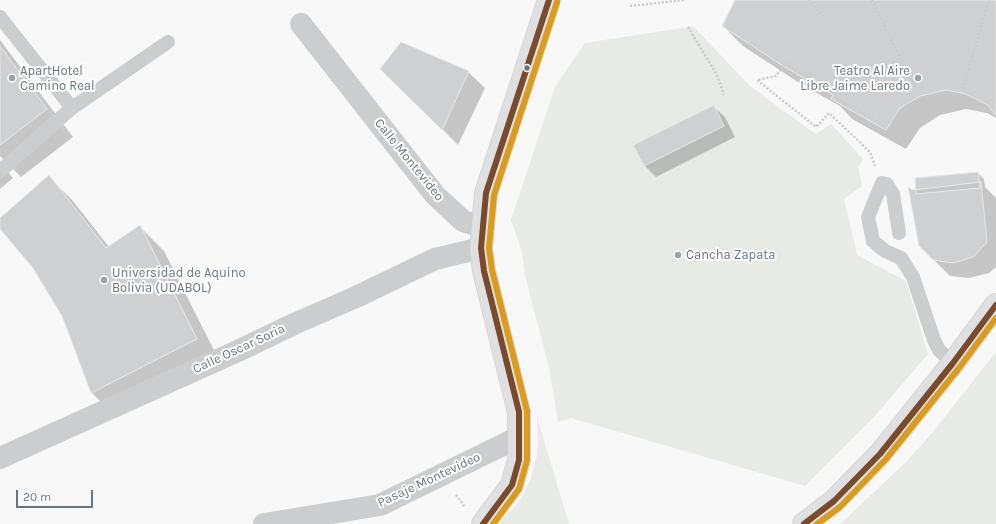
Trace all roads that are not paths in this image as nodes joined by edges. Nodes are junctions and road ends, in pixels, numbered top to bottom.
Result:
1 (549, 0) edge
2 (0, 17) edge
3 (301, 24) dead end
4 (168, 42) dead end
5 (72, 108) junction
6 (0, 171) edge
7 (482, 227) junction
8 (899, 233) dead end
9 (481, 248) junction
10 (996, 305) edge
11 (953, 363) junction
12 (520, 437) junction
13 (0, 458) edge
14 (264, 524) edge
15 (483, 524) edge
16 (804, 524) edge

1 - 7 main road
2 - 5 lane
3 - 7 street, Calle Montevideo
4 - 5 lane
5 - 6 lane
7 - 9 main road
8 - 11 lane
9 - 12 main road
9 - 13 street, Calle Oscar Soria
10 - 11 main road
11 - 16 main road
12 - 14 street, Pasaje Montevideo
12 - 15 main road

